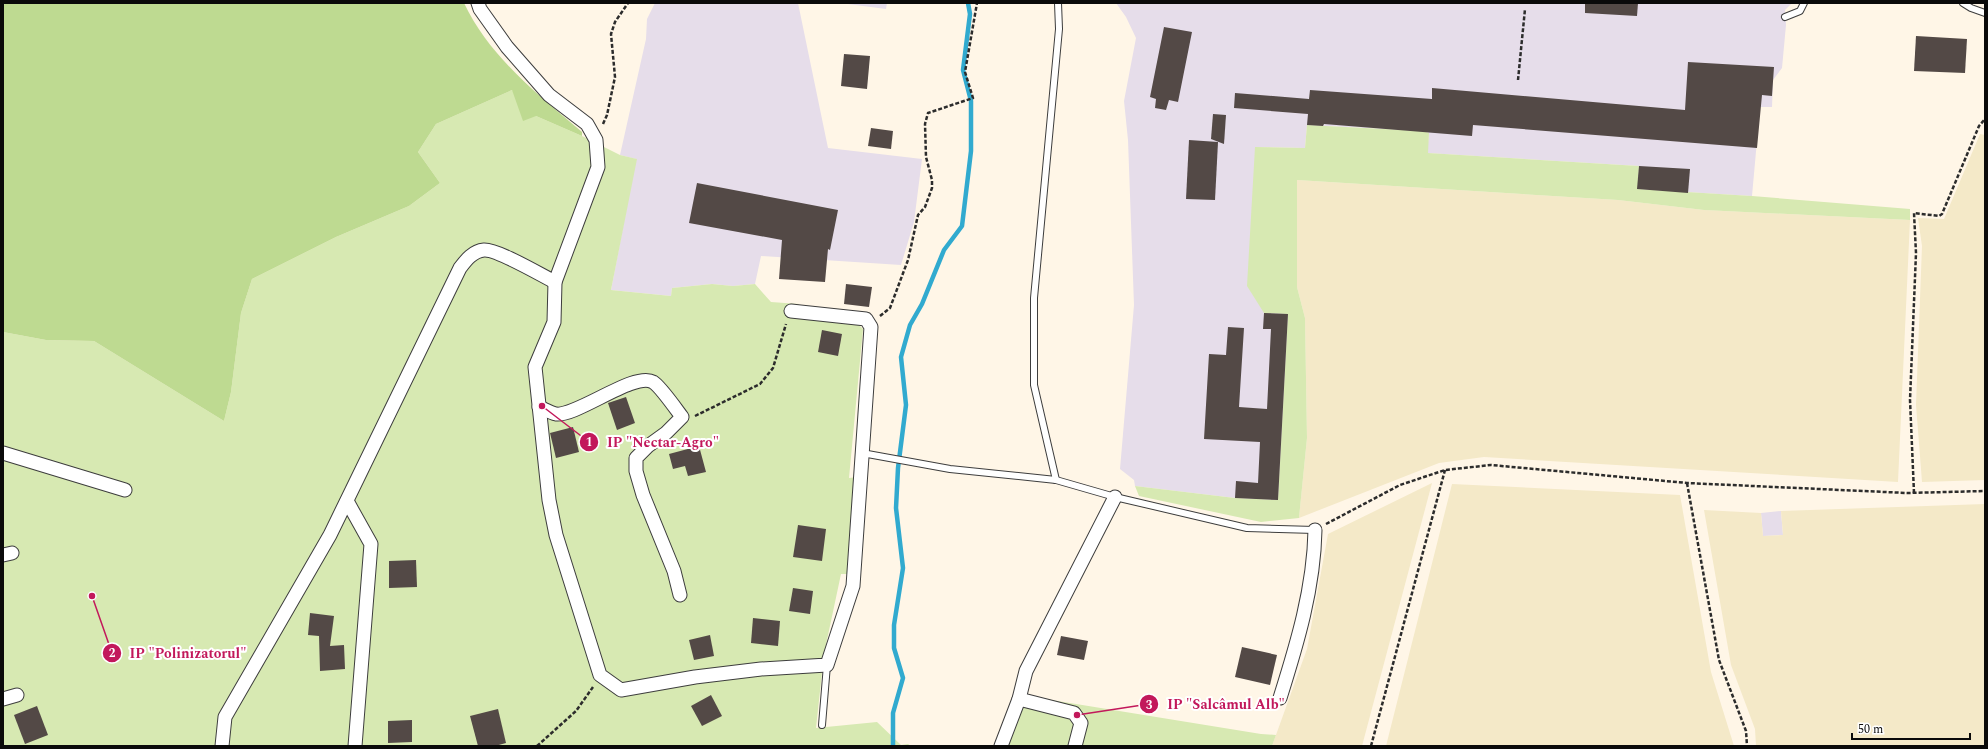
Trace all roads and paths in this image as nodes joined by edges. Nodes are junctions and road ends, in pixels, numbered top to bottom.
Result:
1 (478, 3) edge
2 (628, 3) edge
3 (977, 3) edge
4 (1058, 3) edge
5 (1804, 3) edge
6 (1963, 3) edge
7 (1525, 9) dead end
8 (1985, 13) edge
9 (1785, 17) dead end
10 (1518, 80) dead end
11 (1985, 120) edge
12 (596, 140) junction
13 (555, 282) junction
14 (791, 311) joint
15 (866, 319) junction
16 (539, 407) junction
17 (682, 417) junction
18 (3, 453) edge
19 (862, 453) junction
20 (1445, 470) junction
21 (1056, 480) junction
22 (1687, 483) junction
23 (125, 490) dead end
24 (1985, 491) edge
25 (1914, 493) junction
26 (1115, 497) junction
27 (347, 501) junction
28 (1316, 530) junction
29 (680, 595) dead end
30 (826, 665) junction
31 (600, 675) junction
32 (17, 695) dead end
33 (1280, 698) dead end
34 (3, 699) edge
35 (1020, 699) junction
36 (822, 725) dead end
37 (222, 746) edge
38 (355, 746) edge
39 (537, 746) edge
40 (1001, 746) edge
41 (1075, 746) edge
42 (1371, 746) edge
43 (1747, 746) edge

1 - 12 street
2 - 12 path
3 - 15 path
4 - 21 lane
5 - 9 lane
6 - 8 lane
7 - 10 path
11 - 25 path
12 - 13 street
13 - 16 street
13 - 27 street
14 - 15 street
14 - 17 path
15 - 19 street
16 - 17 street
16 - 31 street
17 - 29 street
18 - 23 street
19 - 21 lane
19 - 30 street
20 - 22 path
20 - 28 path
20 - 42 path
21 - 26 lane
22 - 25 path
22 - 43 path
24 - 25 path
26 - 28 lane
26 - 35 street
27 - 37 street
27 - 38 street
28 - 33 street
30 - 31 street
30 - 36 lane
31 - 39 path
32 - 34 street
35 - 40 street
35 - 41 street

